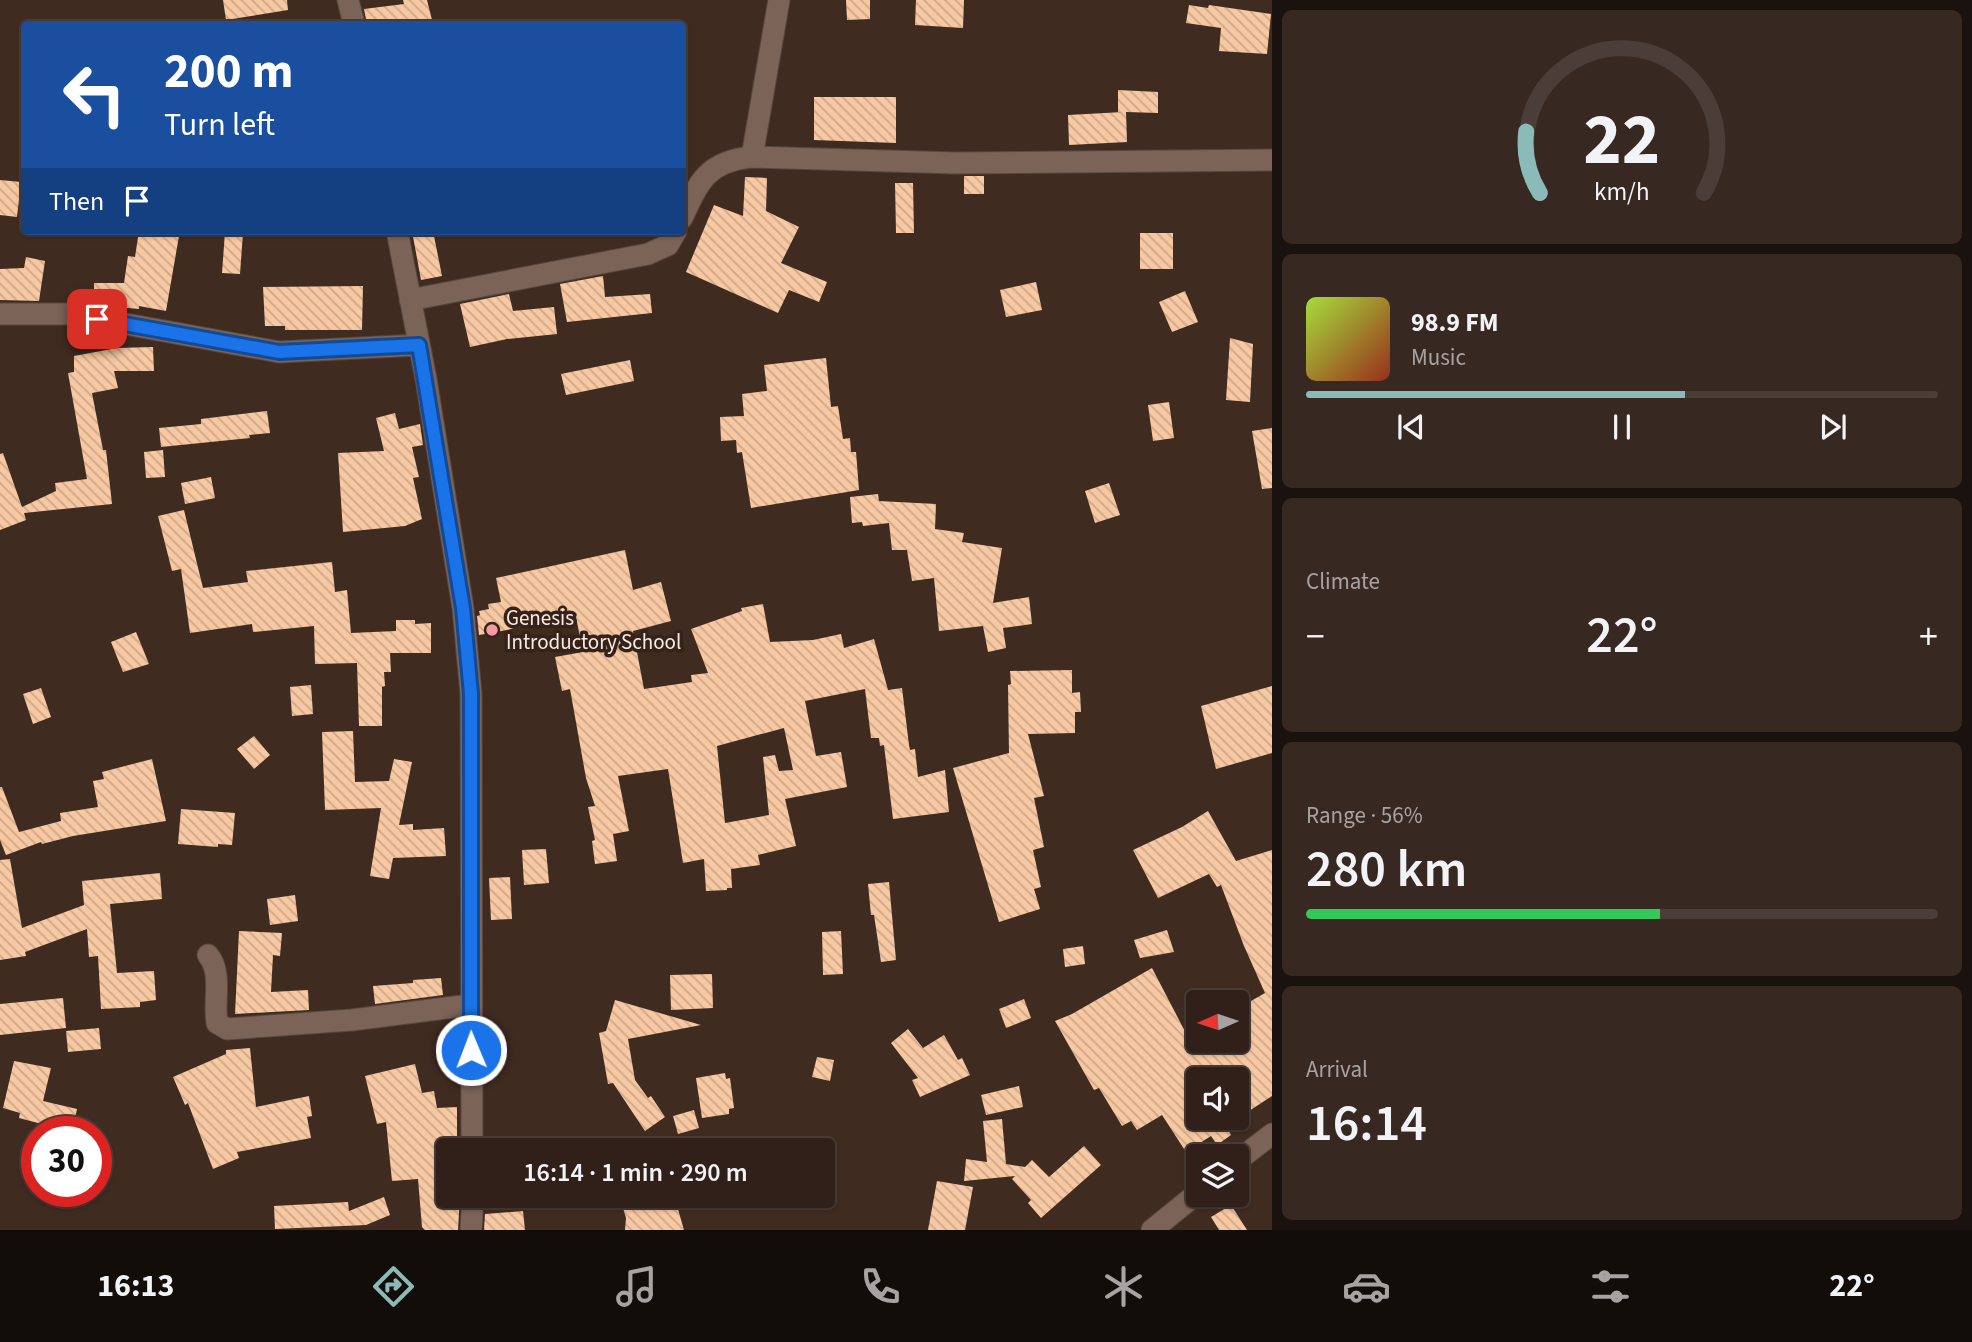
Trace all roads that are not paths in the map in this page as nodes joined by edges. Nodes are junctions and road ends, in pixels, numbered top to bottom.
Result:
1 (348, 0) edge
2 (779, 0) edge
3 (353, 21) edge
4 (752, 157) junction
5 (1272, 160) edge
6 (686, 210) edge
7 (398, 235) edge
8 (674, 235) edge
9 (411, 300) junction
10 (0, 314) edge
11 (419, 345) junction
12 (208, 955) dead end
13 (470, 1005) junction
14 (1272, 1134) edge
15 (472, 1138) edge
16 (1249, 1152) edge
17 (1186, 1203) edge
18 (472, 1208) edge
19 (471, 1230) edge
20 (1152, 1230) edge

1 - 3 street
2 - 4 street
4 - 5 street
4 - 6 street
7 - 9 street
8 - 9 street
9 - 11 street
10 - 11 street
11 - 13 street
12 - 13 street
13 - 15 street
14 - 16 street
17 - 20 street
18 - 19 street

